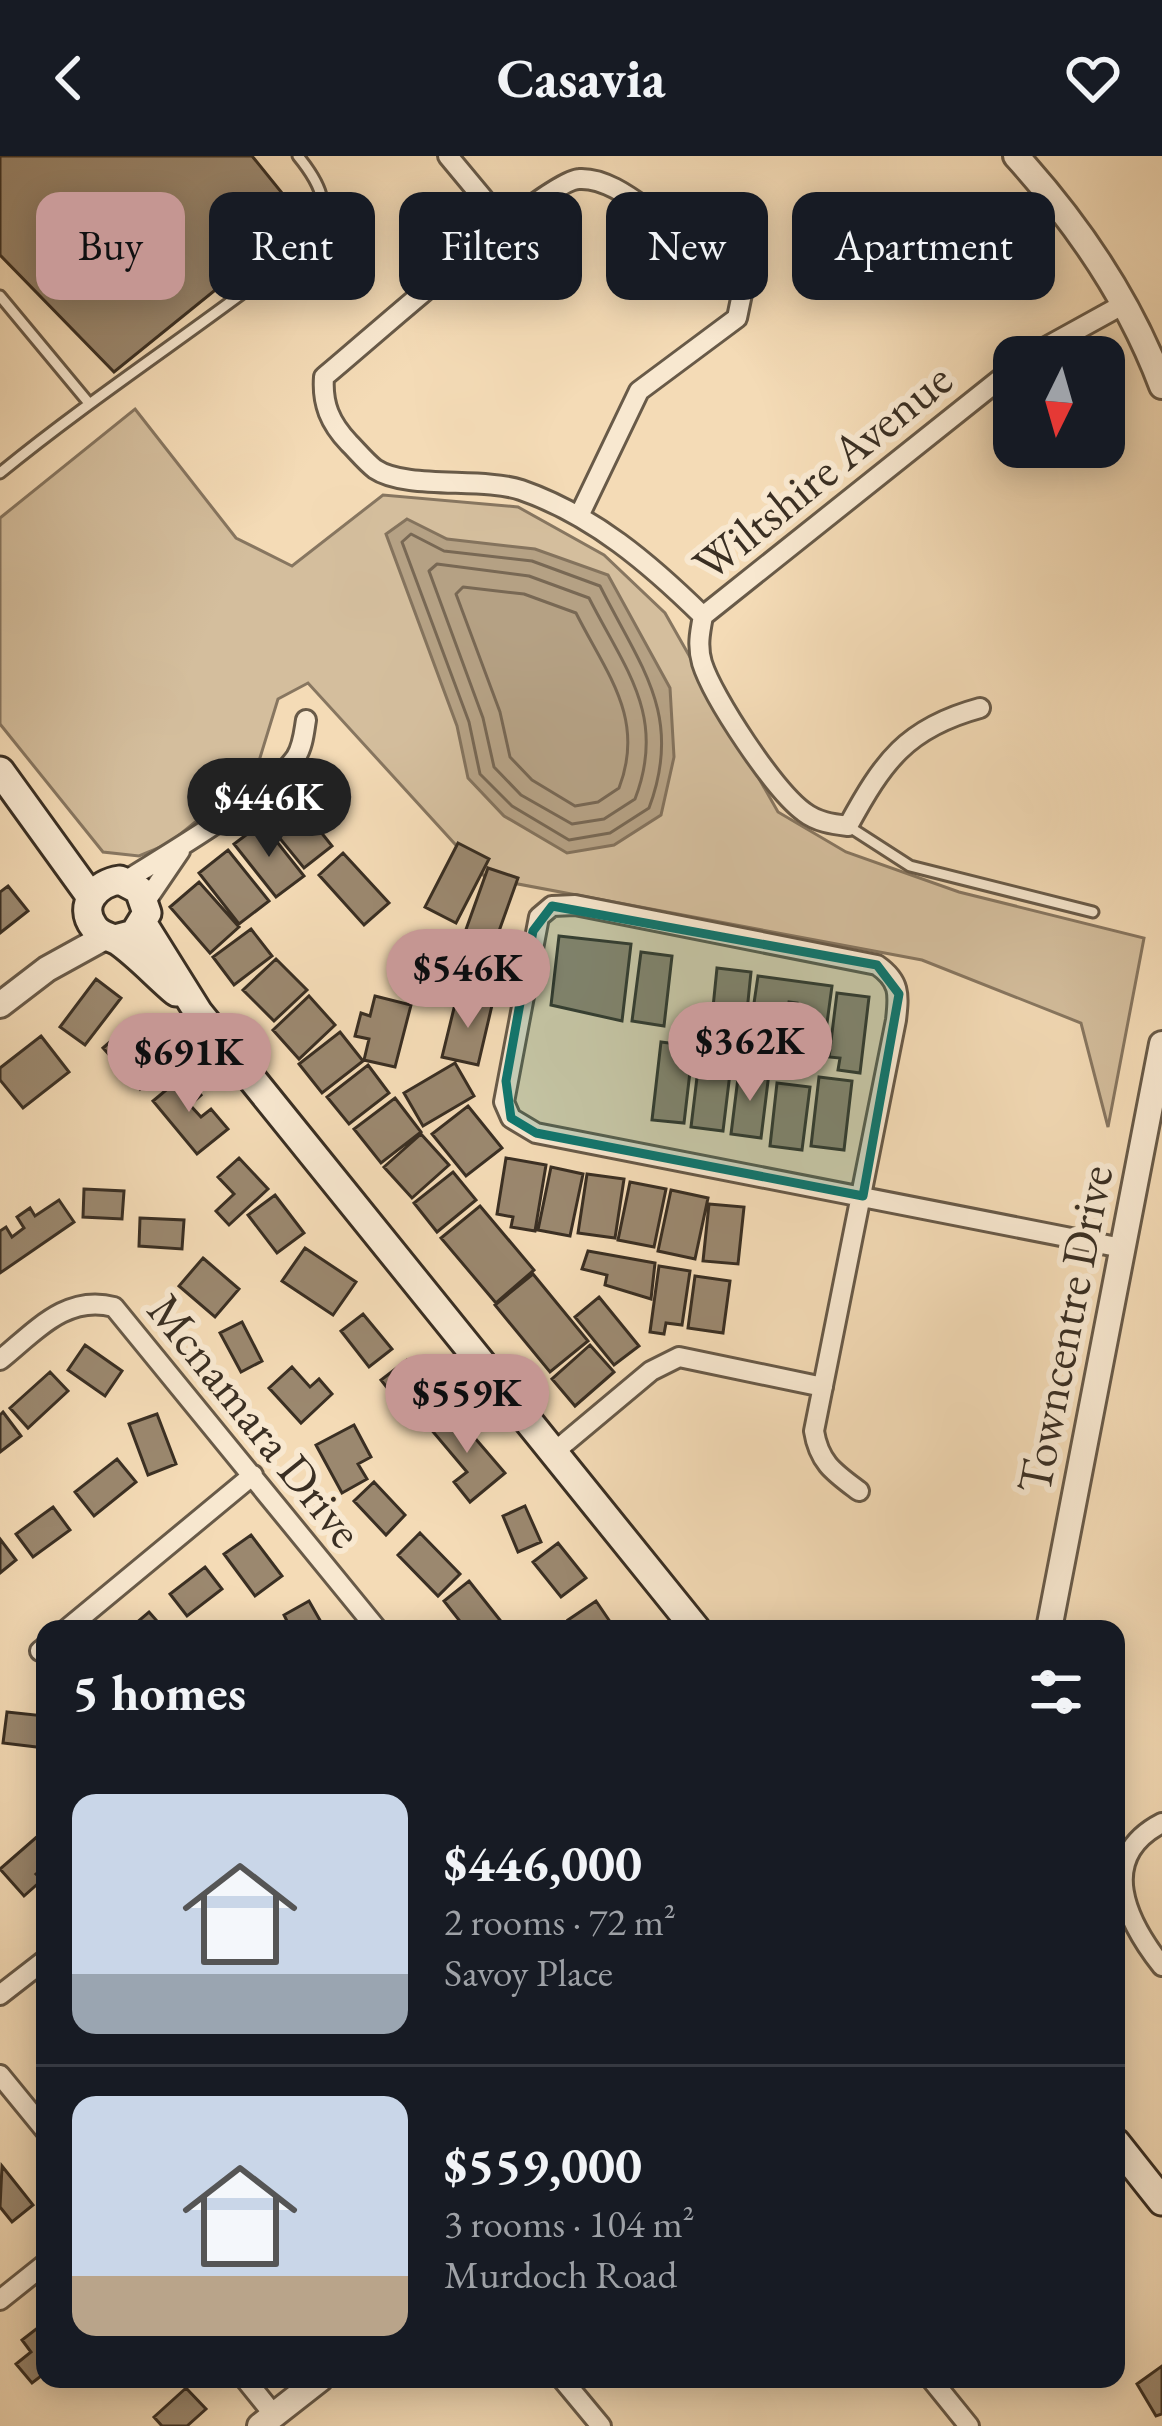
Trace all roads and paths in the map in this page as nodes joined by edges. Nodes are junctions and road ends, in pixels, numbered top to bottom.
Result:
1 (298, 156) edge
2 (448, 156) edge
3 (1016, 156) edge
4 (478, 192) edge
5 (554, 192) edge
6 (0, 296) edge
7 (418, 300) edge
8 (1124, 304) junction
9 (1066, 336) edge
10 (993, 385) edge
11 (1162, 386) edge
12 (88, 402) junction
13 (0, 473) edge
14 (579, 516) junction
15 (703, 616) junction
16 (980, 708) dead end
17 (306, 720) dead end
18 (0, 771) edge
19 (848, 826) junction
20 (182, 847) junction
21 (105, 909) junction
22 (1094, 912) dead end
23 (144, 913) junction
24 (406, 958) dead end
25 (524, 982) junction
26 (0, 1005) edge
27 (198, 1012) junction
28 (1162, 1044) edge
29 (863, 1196) junction
30 (1122, 1248) junction
31 (0, 1360) edge
32 (823, 1387) junction
33 (553, 1453) junction
34 (253, 1475) junction
35 (860, 1491) dead end
36 (78, 1620) edge
37 (370, 1620) edge
38 (689, 1620) edge
39 (1051, 1620) edge
40 (1162, 1823) edge
41 (1125, 1875) edge
42 (1125, 1901) edge
43 (1162, 1966) edge
44 (36, 1967) edge
45 (0, 1995) edge
46 (0, 2075) edge
47 (36, 2119) edge
48 (1125, 2155) edge
49 (1162, 2201) edge
50 (36, 2271) edge
51 (0, 2300) edge
52 (249, 2388) edge
53 (309, 2388) edge
54 (569, 2388) edge
55 (938, 2388) edge
56 (267, 2421) edge
57 (601, 2426) edge
58 (969, 2426) edge

1 - 12 lane
2 - 4 street
3 - 8 street
5 - 14 street
6 - 12 lane
7 - 14 street
8 - 9 street
8 - 11 street
10 - 15 street, Wiltshire Avenue
12 - 13 lane
14 - 15 street
15 - 19 street, Wiltshire Avenue
16 - 19 street
17 - 20 street
18 - 21 main road
19 - 22 lane
20 - 21 street
20 - 23 street
21 - 23 main road
21 - 23 main road
21 - 26 street
21 - 27 main road
23 - 27 main road
24 - 25 street
25 - 29 street
25 - 29 street
27 - 33 main road
28 - 30 street, Towncentre Drive
29 - 30 street
29 - 32 street
30 - 39 street, Towncentre Drive
31 - 34 street, Mcnamara Drive
32 - 33 street
32 - 35 street
33 - 38 main road
34 - 36 street
34 - 37 street, Mcnamara Drive
40 - 41 street
42 - 43 street
44 - 45 street
46 - 47 street
48 - 49 main road
50 - 51 street
52 - 56 street
53 - 56 street
54 - 57 street
55 - 58 street

